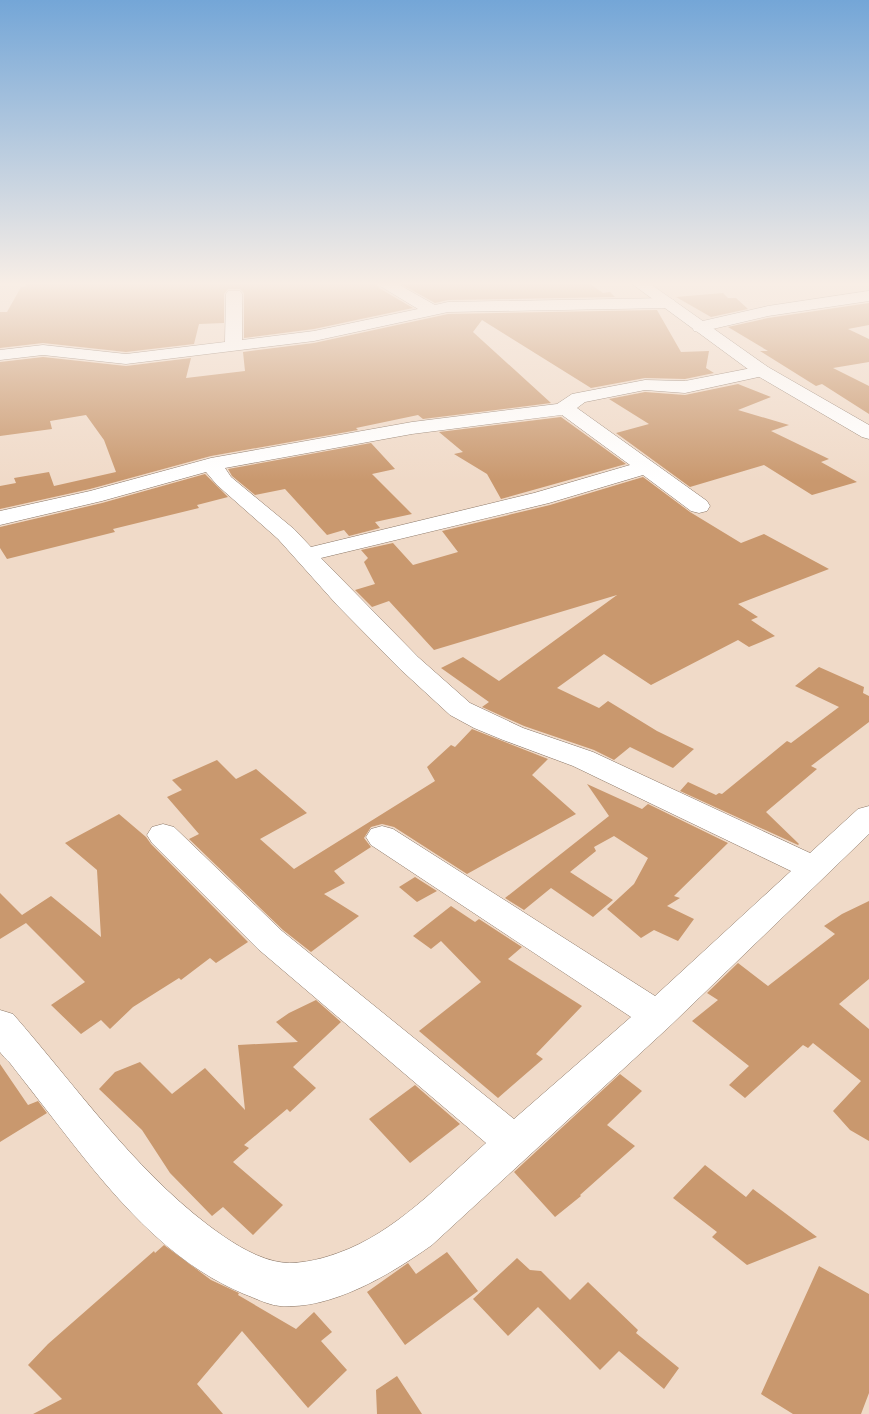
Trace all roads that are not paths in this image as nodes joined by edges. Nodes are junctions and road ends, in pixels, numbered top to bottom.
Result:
1 (209, 349) edge
2 (731, 349) edge
3 (0, 355) edge
4 (762, 371) junction
5 (566, 408) junction
6 (869, 433) edge
7 (211, 464) junction
8 (648, 467) junction
9 (699, 506) dead end
10 (0, 518) edge
11 (307, 555) junction
12 (869, 816) edge
13 (163, 835) dead end
14 (382, 837) dead end
15 (814, 868) junction
16 (657, 1016) junction
17 (0, 1025) edge
18 (516, 1144) junction

1 - 3 street
2 - 4 street
4 - 5 street
4 - 6 street
5 - 7 street
5 - 8 street
7 - 10 street
7 - 11 street
8 - 9 street
8 - 11 street
11 - 15 street
12 - 15 street
13 - 18 street
14 - 16 street
15 - 16 street
16 - 18 street
17 - 18 street

